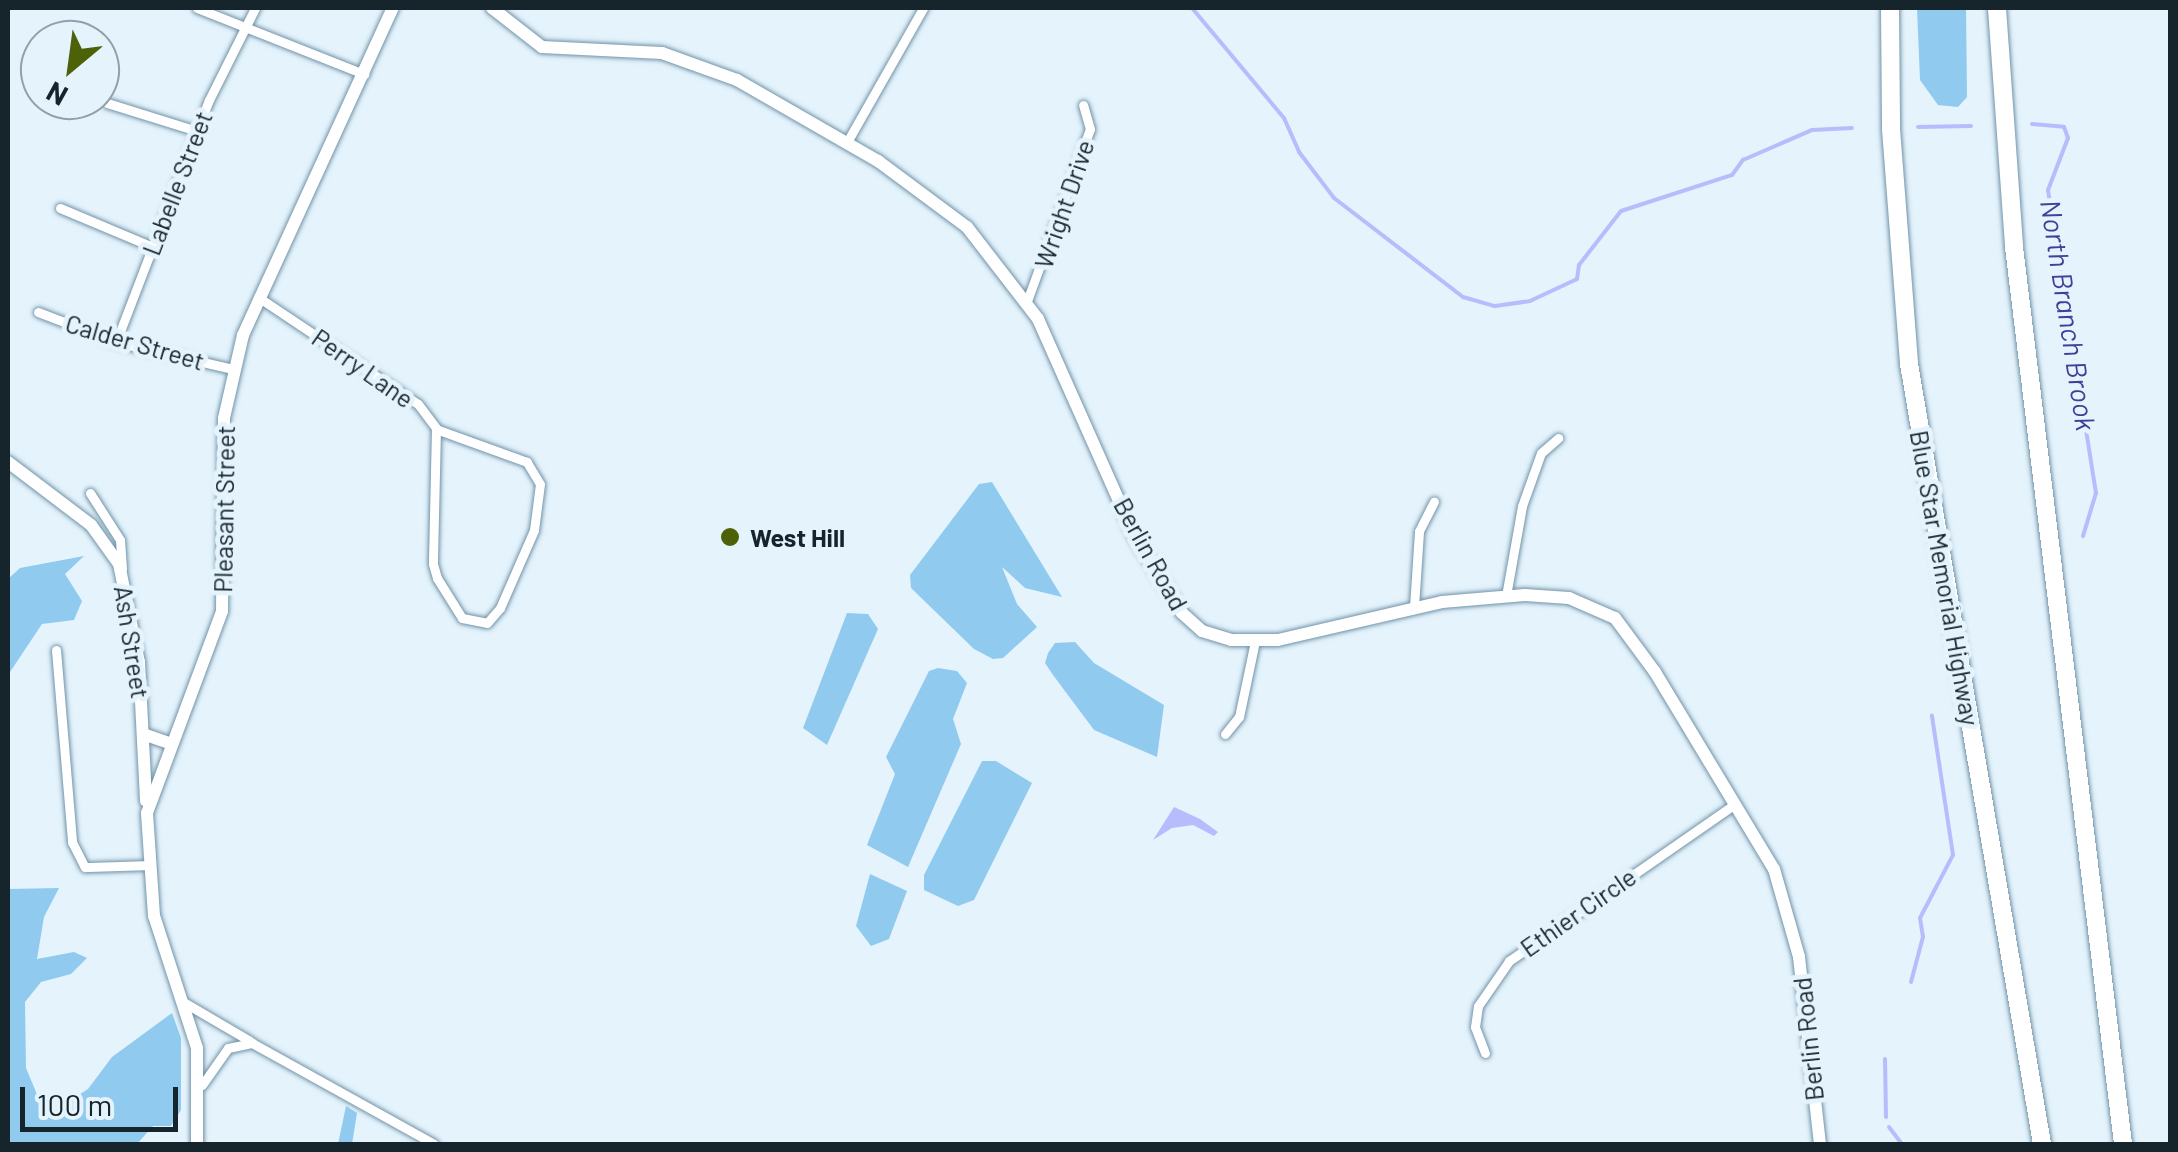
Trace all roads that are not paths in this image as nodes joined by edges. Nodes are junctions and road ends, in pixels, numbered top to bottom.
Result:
1 (198, 8) edge
2 (254, 8) edge
3 (394, 8) edge
4 (492, 8) edge
5 (922, 8) edge
6 (1890, 8) edge
7 (1997, 8) edge
8 (243, 26) junction
9 (364, 74) junction
10 (1082, 106) dead end
11 (120, 107) edge
12 (197, 131) junction
13 (846, 142) junction
14 (60, 208) dead end
15 (153, 247) junction
16 (258, 297) junction
17 (1027, 301) junction
18 (38, 312) dead end
19 (116, 342) junction
20 (234, 369) junction
21 (436, 429) junction
22 (1558, 438) dead end
23 (8, 462) edge
24 (90, 493) dead end
25 (1434, 502) dead end
26 (121, 571) junction
27 (1506, 596) junction
28 (1414, 607) junction
29 (1256, 642) junction
30 (56, 650) dead end
31 (143, 734) junction
32 (1225, 734) dead end
33 (172, 744) junction
34 (1735, 804) junction
35 (147, 813) junction
36 (146, 865) junction
37 (184, 1003) junction
38 (252, 1043) junction
39 (1486, 1053) dead end
40 (202, 1084) junction
41 (197, 1144) edge
42 (434, 1144) edge
43 (1820, 1144) edge
44 (2042, 1144) edge
45 (2123, 1144) edge

1 - 8 street
2 - 8 street, Labelle Street
3 - 9 street, Pleasant Street
4 - 13 street, Berlin Road
5 - 13 street
6 - 44 highway, Blue Star Memorial Highway
7 - 45 highway
8 - 9 street
8 - 12 street, Labelle Street
9 - 16 street, Pleasant Street
10 - 17 street, Wright Drive
11 - 12 street
12 - 15 street, Labelle Street
13 - 17 street, Berlin Road
14 - 15 street
15 - 19 street, Labelle Street
16 - 20 street, Pleasant Street
16 - 21 street, Perry Lane
17 - 29 street, Berlin Road
18 - 19 street, Calder Street
19 - 20 street, Calder Street
20 - 33 street, Pleasant Street
21 - 21 street, Perry Lane
22 - 27 street
23 - 26 street, Ash Street
24 - 26 street
25 - 28 street
26 - 31 street, Ash Street
27 - 28 street, Berlin Road
27 - 34 street, Berlin Road
28 - 29 street, Berlin Road
29 - 32 street
30 - 36 street
31 - 33 street
31 - 35 street, Ash Street
33 - 35 street, Pleasant Street
34 - 39 street, Ethier Circle
34 - 43 street, Berlin Road
35 - 36 street, Pleasant Street
36 - 37 street, Pleasant Street
37 - 38 street
37 - 40 street, Pleasant Street
38 - 40 street
38 - 42 street
40 - 41 street, Pleasant Street

